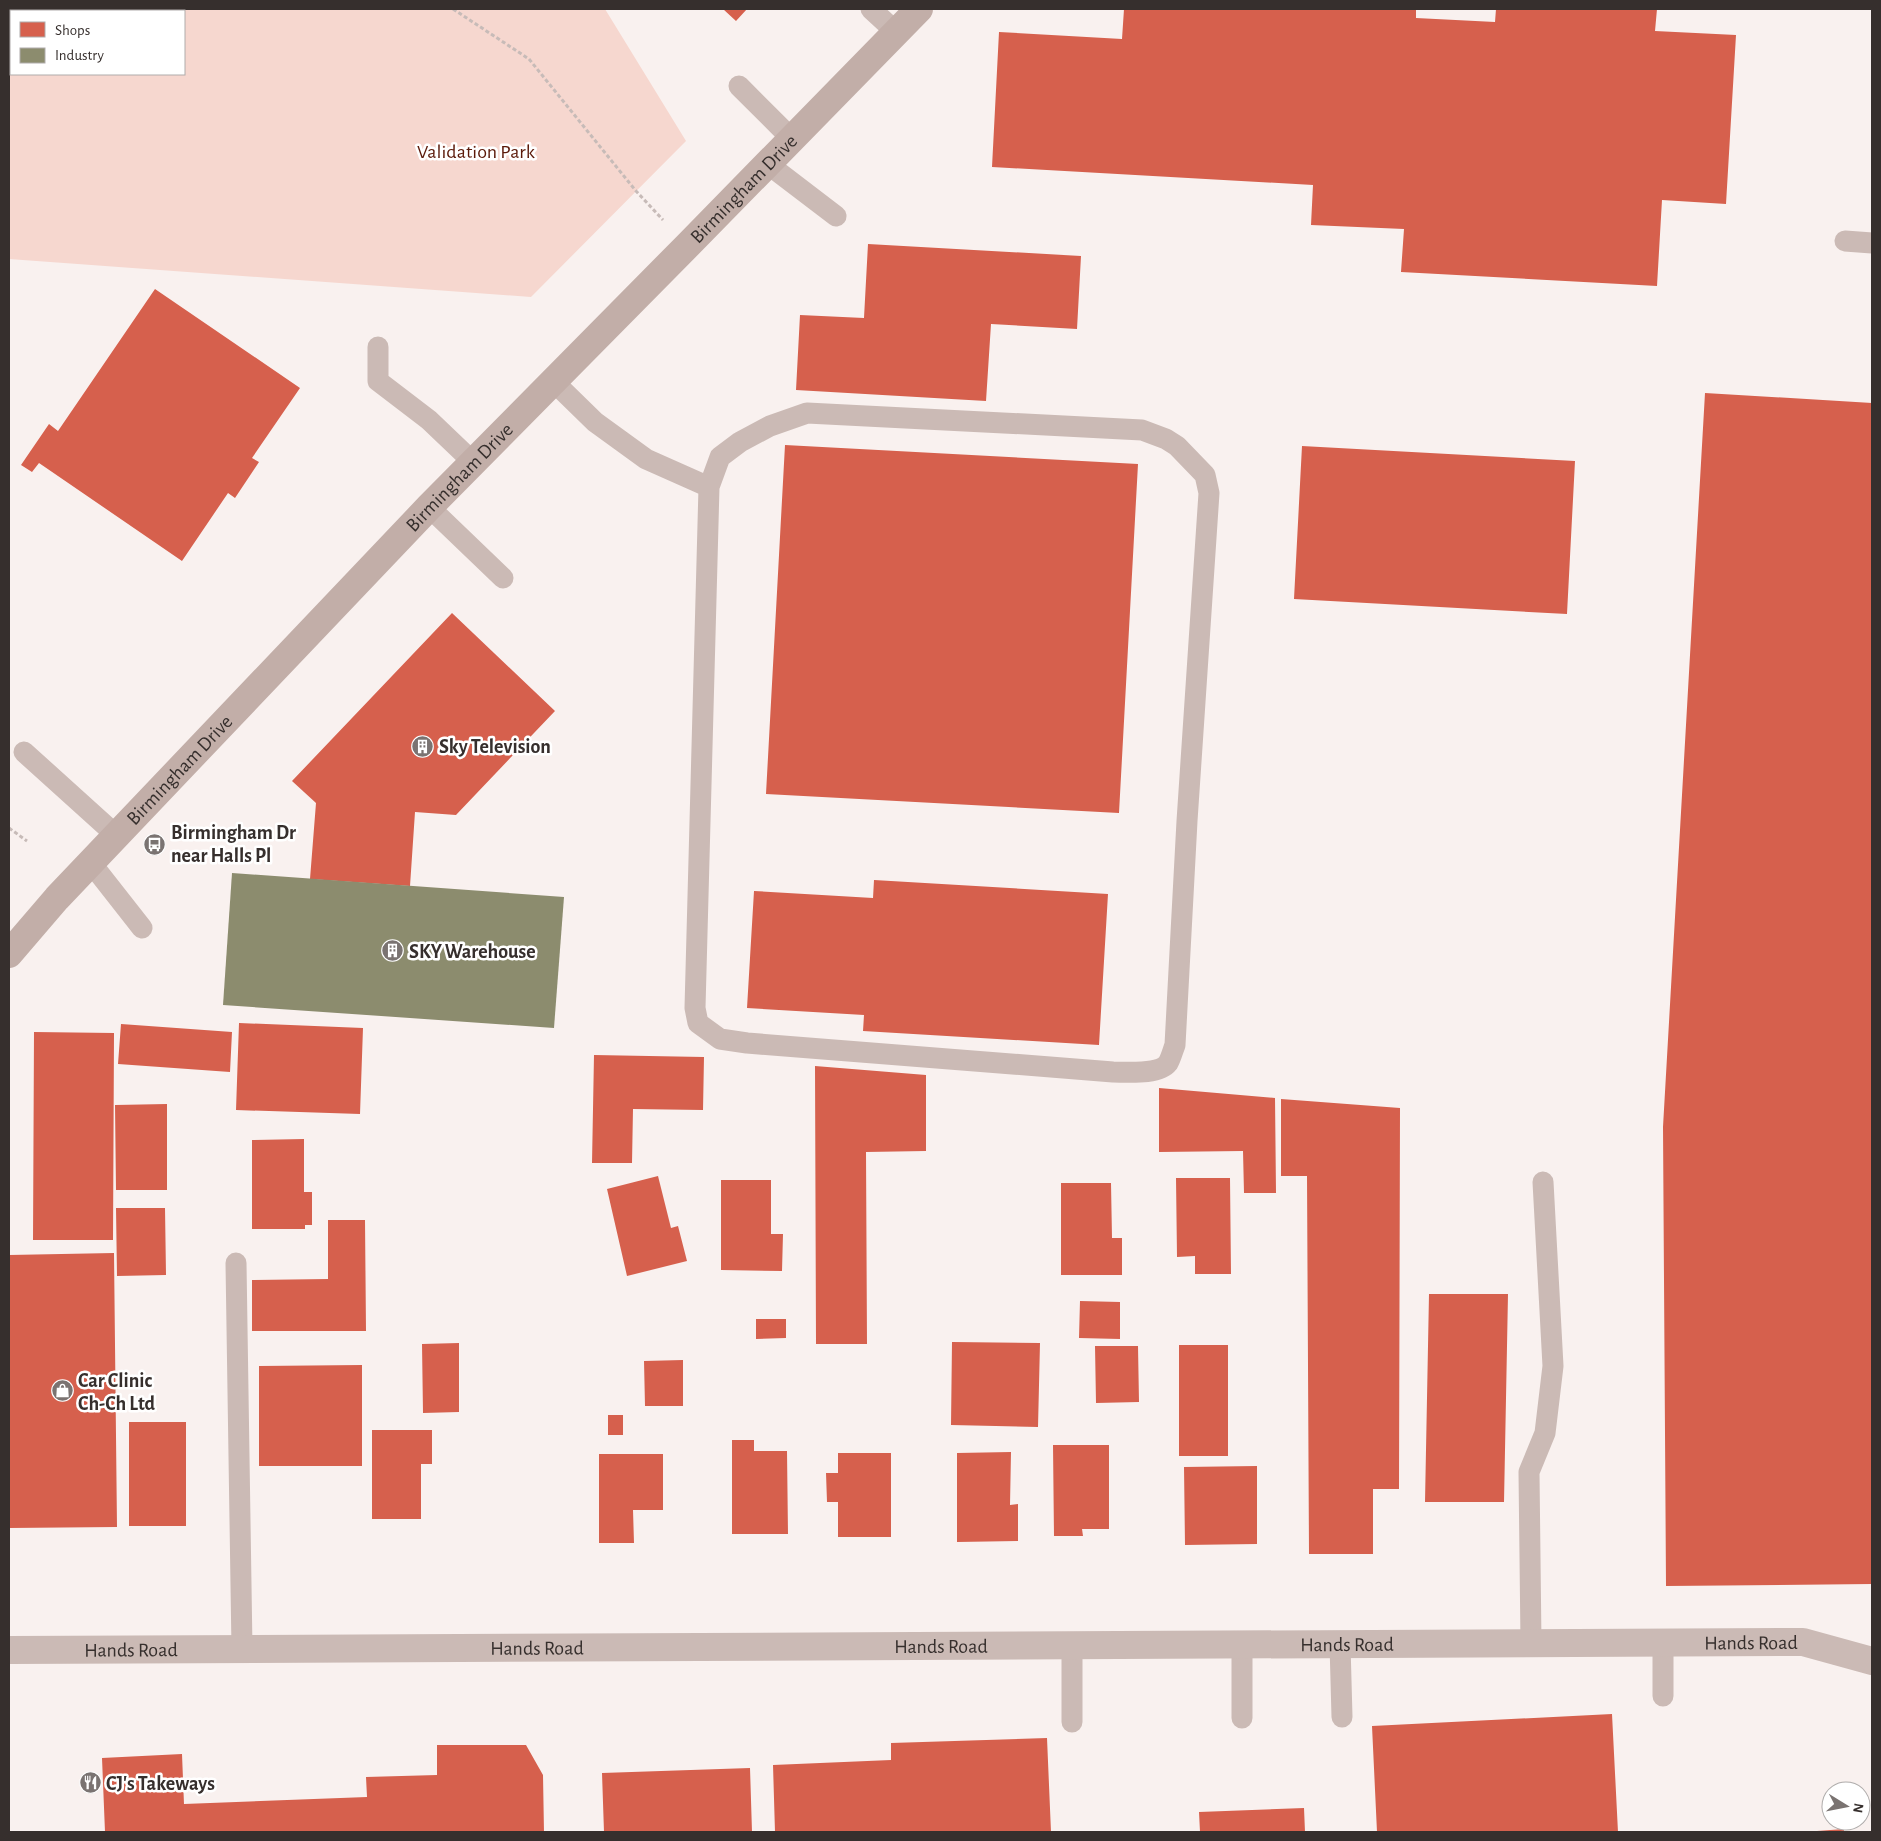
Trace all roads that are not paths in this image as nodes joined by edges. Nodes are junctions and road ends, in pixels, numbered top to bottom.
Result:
1 (871, 9) edge
2 (919, 9) edge
3 (896, 32) junction
4 (739, 86) dead end
5 (792, 139) junction
6 (768, 164) junction
7 (836, 216) dead end
8 (1845, 241) dead end
9 (1872, 243) edge
10 (378, 347) dead end
11 (553, 380) junction
12 (473, 462) junction
13 (709, 487) junction
14 (429, 507) junction
15 (503, 578) dead end
16 (24, 752) dead end
17 (117, 836) junction
18 (91, 863) junction
19 (142, 928) dead end
20 (9, 954) edge
21 (1543, 1182) dead end
22 (236, 1263) dead end
23 (1663, 1642) junction
24 (1532, 1643) junction
25 (1242, 1644) junction
26 (1340, 1644) junction
27 (1072, 1645) junction
28 (242, 1649) junction
29 (9, 1650) edge
30 (1872, 1661) edge
31 (1663, 1696) dead end
32 (1342, 1717) dead end
33 (1242, 1718) dead end
34 (1072, 1722) dead end

1 - 3 lane
2 - 3 main road, Birmingham Drive
3 - 5 main road, Birmingham Drive
4 - 5 lane
5 - 6 main road, Birmingham Drive
6 - 7 lane
6 - 11 main road, Birmingham Drive
8 - 9 lane
10 - 12 lane
11 - 12 main road, Birmingham Drive
11 - 13 lane
12 - 14 main road, Birmingham Drive
13 - 13 lane
14 - 15 lane
14 - 17 main road, Birmingham Drive
16 - 17 lane
17 - 18 main road, Birmingham Drive
18 - 19 lane
18 - 20 main road, Birmingham Drive
21 - 24 lane
22 - 28 lane
23 - 24 street, Hands Road
23 - 30 street, Hands Road
23 - 31 lane
24 - 26 street, Hands Road
25 - 26 street, Hands Road
25 - 27 street, Hands Road
25 - 33 lane
26 - 32 lane
27 - 28 street, Hands Road
27 - 34 lane
28 - 29 street, Hands Road

